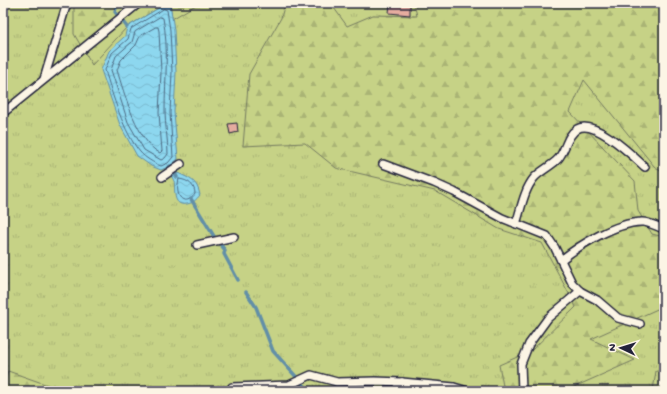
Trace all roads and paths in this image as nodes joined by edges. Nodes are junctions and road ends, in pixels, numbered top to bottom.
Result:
1 (67, 3) edge
2 (139, 3) edge
3 (44, 79) junction
4 (3, 113) edge
5 (181, 164) dead end
6 (384, 164) dead end
7 (646, 167) dead end
8 (162, 177) dead end
9 (516, 224) junction
10 (664, 229) edge
11 (231, 238) dead end
12 (197, 245) dead end
13 (561, 260) junction
14 (580, 291) junction
15 (640, 324) dead end
16 (402, 382) junction
17 (232, 387) dead end
18 (397, 391) edge
19 (466, 391) edge
20 (522, 391) edge

1 - 3 lane
2 - 3 lane
3 - 4 lane
5 - 8 lane
6 - 9 lane
7 - 9 lane
9 - 13 lane
10 - 13 lane
11 - 12 lane
13 - 14 lane
14 - 15 lane
14 - 20 lane
16 - 17 lane
16 - 18 lane
16 - 19 lane

